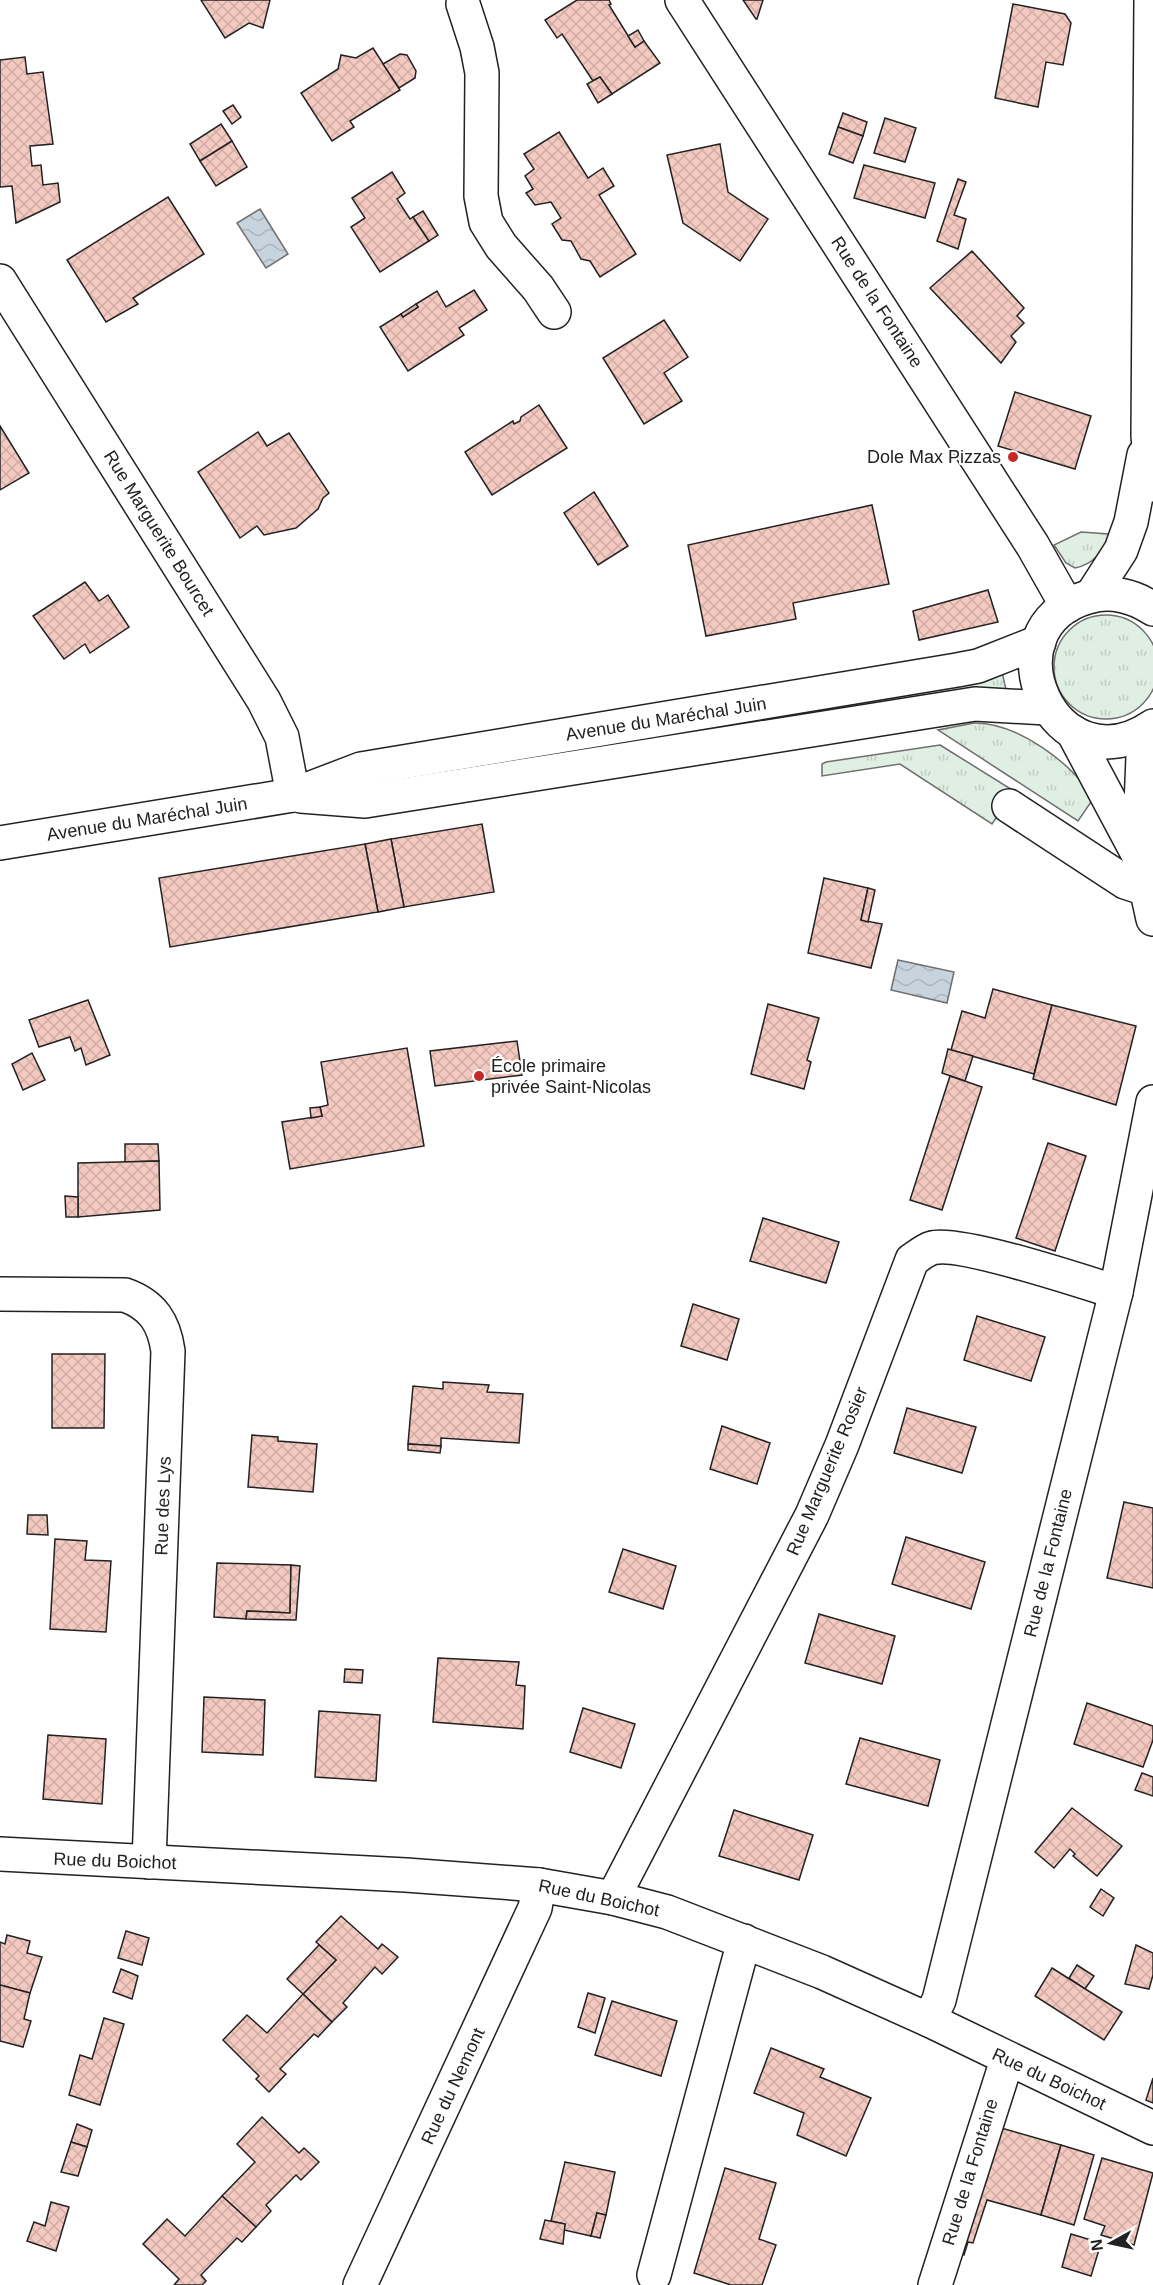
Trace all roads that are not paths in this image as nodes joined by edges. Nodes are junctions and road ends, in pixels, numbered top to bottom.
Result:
1 (682, 0) edge
2 (1151, 0) edge
3 (463, 1) edge
4 (0, 280) edge
5 (554, 312) dead end
6 (1148, 436) junction
7 (1153, 485) edge
8 (1080, 601) junction
9 (1153, 609) edge
10 (1039, 642) junction
11 (1046, 708) junction
12 (1148, 729) edge
13 (1073, 732) junction
14 (293, 795) junction
15 (1009, 806) dead end
16 (0, 843) edge
17 (1139, 855) junction
18 (1150, 904) edge
19 (1153, 1102) edge
20 (1116, 1292) junction
21 (0, 1294) edge
22 (0, 1854) edge
23 (149, 1862) junction
24 (539, 1885) junction
25 (614, 1898) junction
26 (744, 1941) junction
27 (929, 2020) junction
28 (1007, 2060) junction
29 (1153, 2128) edge
30 (654, 2275) dead end
31 (360, 2285) edge
32 (935, 2285) edge

1 - 8 street, Rue de la Fontaine
2 - 6 street
3 - 5 street
4 - 14 street, Rue Marguerite Bourcet
6 - 7 street
6 - 8 street
8 - 9 street
8 - 10 street
10 - 11 street
10 - 14 street, Avenue du Maréchal Juin
11 - 13 street
11 - 14 street, Avenue du Maréchal Juin
12 - 13 street
12 - 17 street
13 - 17 street
14 - 16 street, Avenue du Maréchal Juin
15 - 18 street
17 - 18 street
19 - 20 street, Rue de la Fontaine
20 - 25 street, Rue Marguerite Rosier
20 - 27 street, Rue de la Fontaine
21 - 23 street, Rue des Lys
22 - 23 street, Rue du Boichot
23 - 24 street, Rue du Boichot
24 - 25 street, Rue du Boichot
24 - 31 street, Rue du Nemont
25 - 26 street, Rue du Boichot
26 - 27 street, Rue du Boichot
26 - 30 street
27 - 28 street, Rue du Boichot
28 - 29 street, Rue du Boichot
28 - 32 street, Rue de la Fontaine

